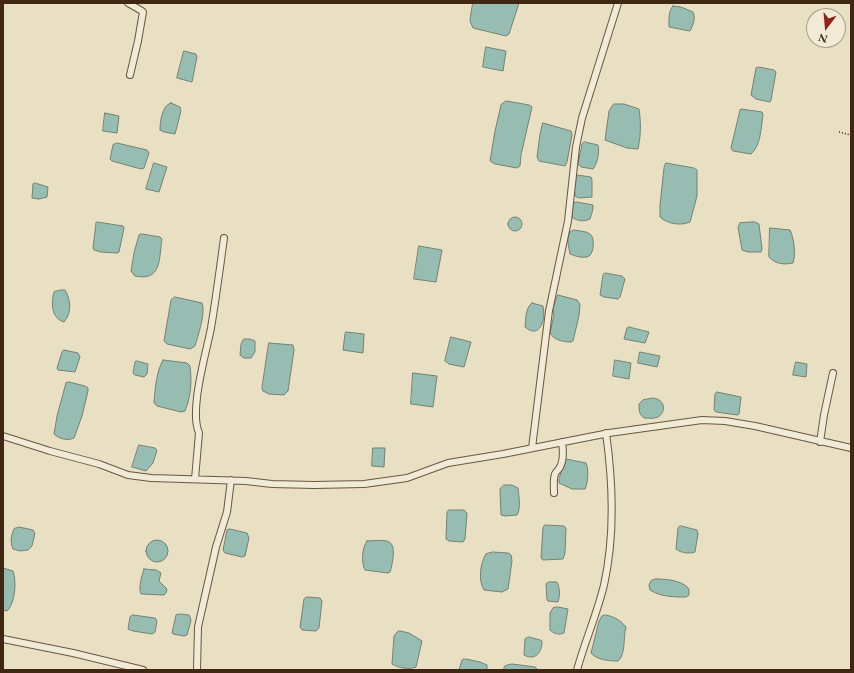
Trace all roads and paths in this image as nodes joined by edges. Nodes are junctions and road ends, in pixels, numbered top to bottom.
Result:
1 (128, 3) edge
2 (618, 3) edge
3 (130, 75) dead end
4 (839, 132) dead end
5 (851, 135) edge
6 (224, 238) dead end
7 (833, 373) dead end
8 (606, 433) junction
9 (3, 436) edge
10 (562, 442) junction
11 (820, 442) junction
12 (532, 448) junction
13 (851, 448) edge
14 (195, 479) junction
15 (231, 480) junction
16 (554, 493) dead end
17 (3, 639) edge
18 (143, 670) edge
19 (197, 670) edge
20 (577, 670) edge

1 - 3 street
2 - 12 street
4 - 5 path
6 - 14 street
7 - 11 street
8 - 10 street
8 - 11 street
8 - 20 street
9 - 14 street
10 - 12 street
10 - 16 street
11 - 13 street
12 - 15 street
14 - 15 street
15 - 19 street
17 - 18 street

